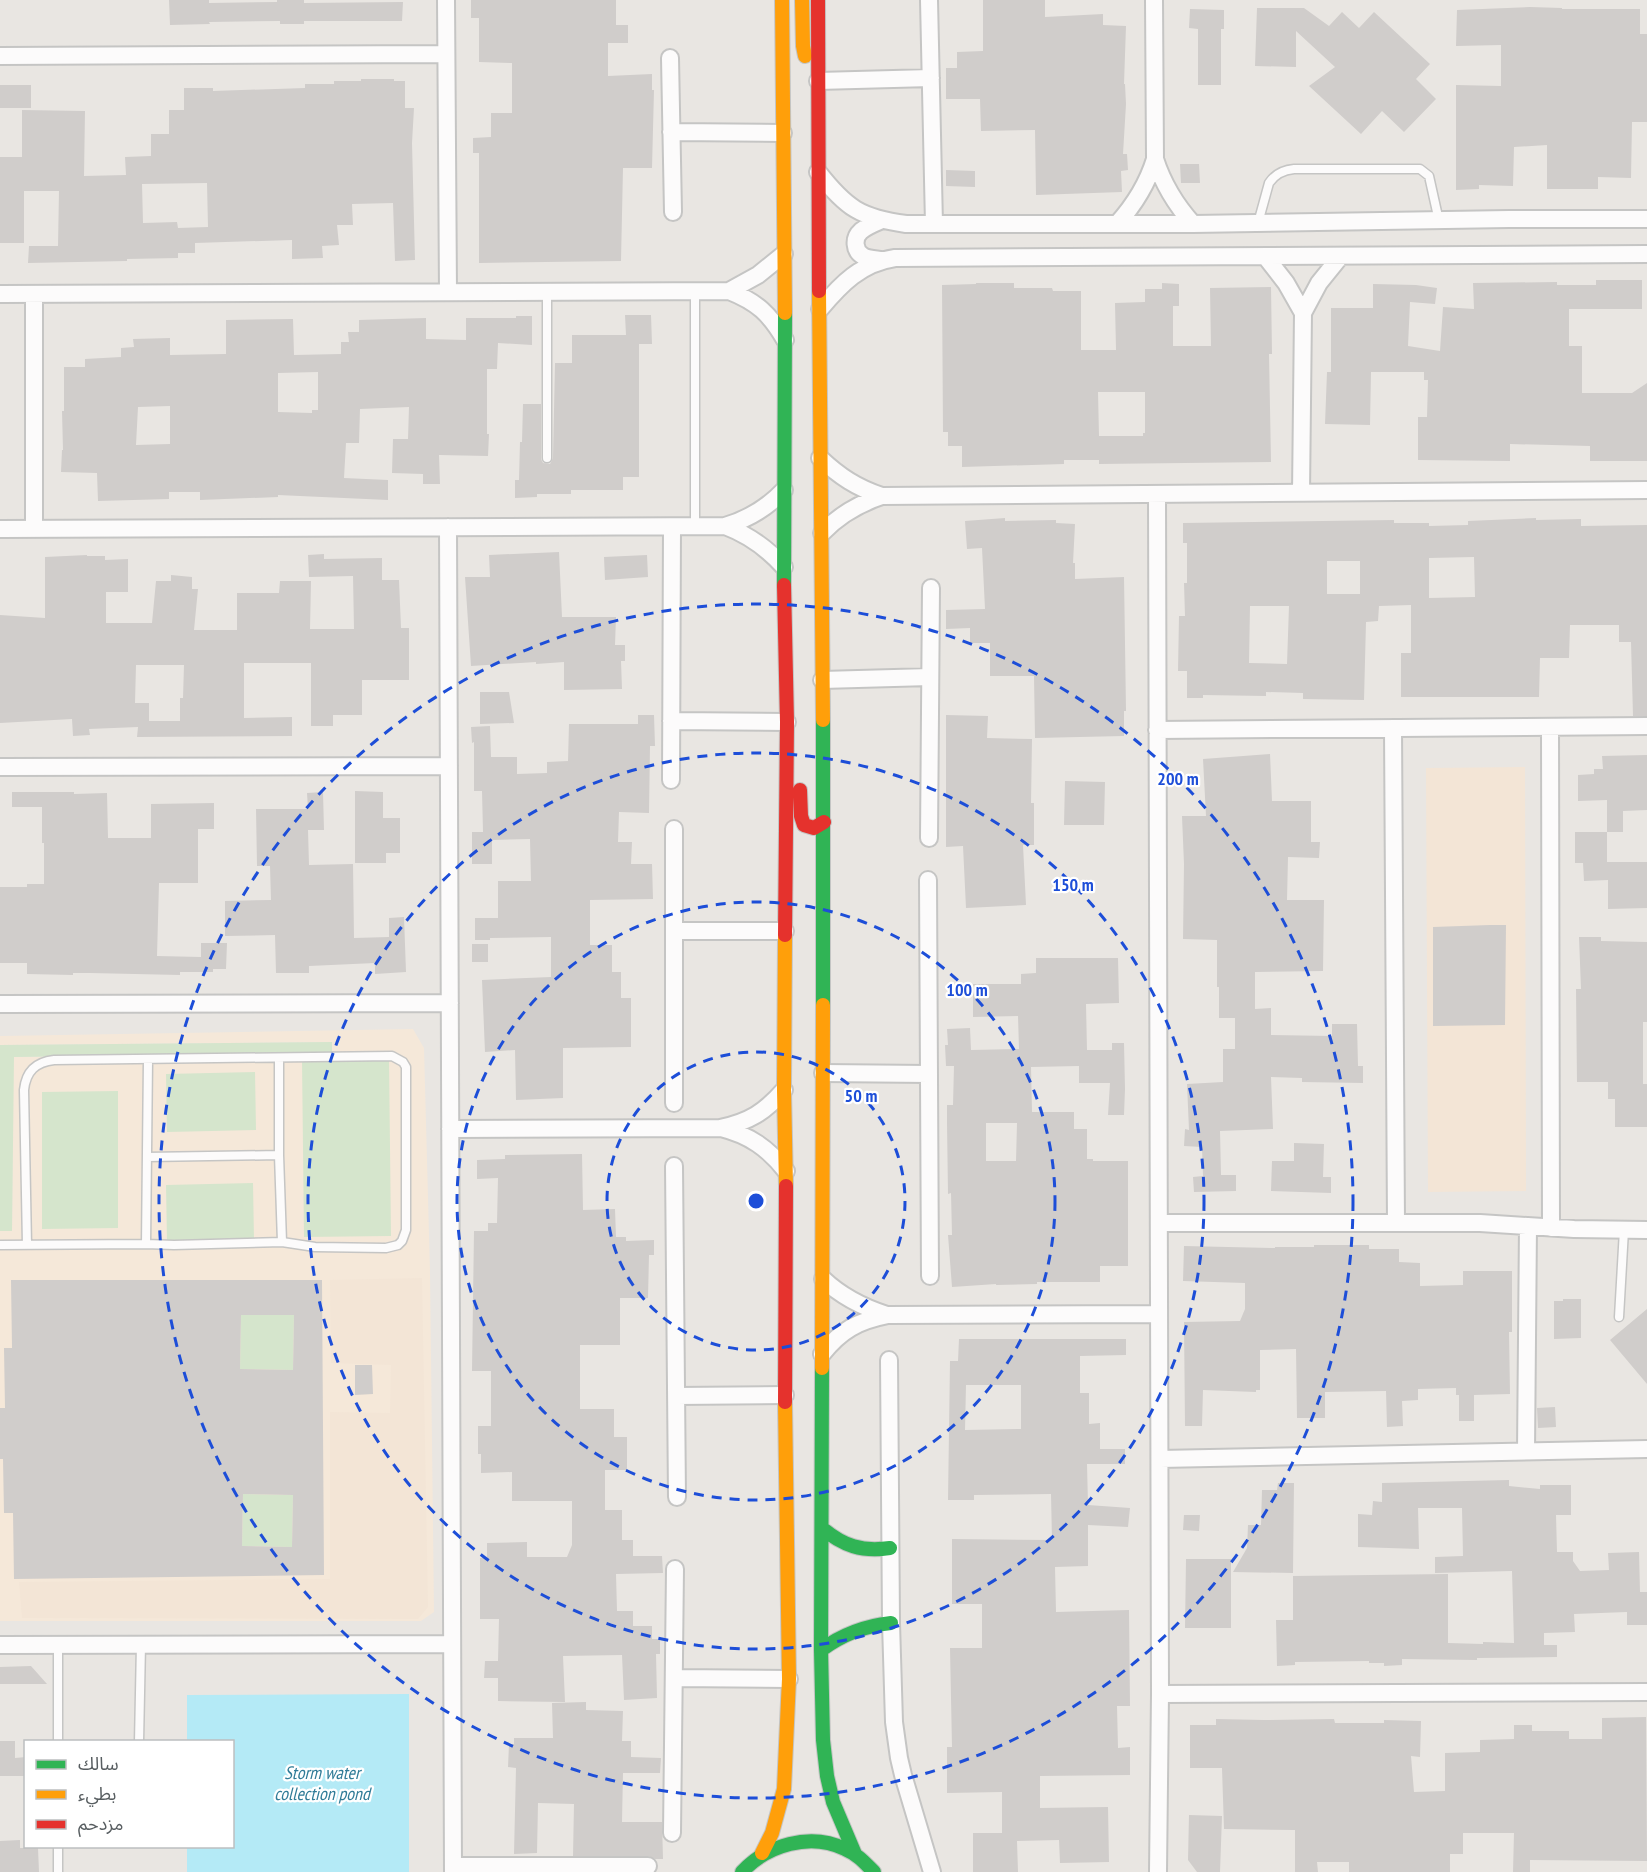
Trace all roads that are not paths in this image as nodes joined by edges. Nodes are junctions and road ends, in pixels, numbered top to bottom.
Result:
1 (446, 0) edge
2 (782, 0) edge
3 (802, 0) edge
4 (818, 0) edge
5 (929, 0) edge
6 (1154, 0) edge
7 (446, 54) junction
8 (0, 56) edge
9 (670, 58) dead end
10 (931, 78) junction
11 (818, 81) junction
12 (671, 132) junction
13 (783, 133) junction
14 (1155, 159) junction
15 (818, 172) junction
16 (673, 212) dead end
17 (1647, 219) edge
18 (882, 220) junction
19 (1440, 221) junction
20 (1258, 223) junction
21 (934, 224) junction
22 (1117, 224) junction
23 (1193, 224) junction
24 (784, 254) junction
25 (1647, 254) edge
26 (1265, 256) junction
27 (1340, 257) junction
28 (882, 260) junction
29 (547, 291) junction
30 (695, 291) junction
31 (729, 291) junction
32 (448, 292) junction
33 (0, 294) edge
34 (34, 294) junction
35 (820, 309) junction
36 (1303, 313) junction
37 (785, 340) junction
38 (546, 458) dead end
39 (820, 458) junction
40 (784, 489) junction
41 (1647, 490) edge
42 (1301, 493) junction
43 (1158, 494) junction
44 (882, 496) junction
45 (725, 526) junction
46 (448, 527) junction
47 (672, 527) junction
48 (695, 527) junction
49 (0, 529) edge
50 (34, 529) junction
51 (822, 533) junction
52 (784, 567) junction
53 (931, 588) dead end
54 (930, 677) junction
55 (822, 680) junction
56 (671, 721) junction
57 (787, 722) junction
58 (1647, 726) edge
59 (1550, 727) junction
60 (1393, 728) junction
61 (1157, 730) junction
62 (449, 766) junction
63 (0, 767) edge
64 (671, 780) dead end
65 (824, 822) junction
66 (674, 829) dead end
67 (929, 838) dead end
68 (928, 880) dead end
69 (674, 931) junction
70 (785, 931) junction
71 (450, 1003) junction
72 (0, 1004) edge
73 (279, 1059) junction
74 (148, 1060) junction
75 (823, 1073) junction
76 (929, 1074) junction
77 (784, 1090) junction
78 (674, 1103) dead end
79 (720, 1128) junction
80 (450, 1129) junction
81 (279, 1155) junction
82 (147, 1157) junction
83 (674, 1166) dead end
84 (786, 1171) junction
85 (1159, 1223) junction
86 (1396, 1223) junction
87 (1528, 1226) junction
88 (1551, 1228) junction
89 (1624, 1230) junction
90 (1647, 1230) edge
91 (282, 1242) junction
92 (146, 1244) junction
93 (0, 1245) edge
94 (27, 1245) junction
95 (930, 1276) dead end
96 (823, 1279) junction
97 (1159, 1314) junction
98 (888, 1315) junction
99 (1619, 1317) dead end
100 (822, 1354) junction
101 (890, 1360) dead end
102 (785, 1395) junction
103 (676, 1396) junction
104 (1647, 1449) edge
105 (1526, 1451) junction
106 (1160, 1459) junction
107 (677, 1497) dead end
108 (822, 1528) junction
109 (890, 1548) junction
110 (675, 1569) dead end
111 (891, 1623) junction
112 (141, 1644) junction
113 (452, 1644) junction
114 (0, 1645) edge
115 (58, 1645) junction
116 (821, 1650) junction
117 (674, 1678) junction
118 (789, 1679) junction
119 (1647, 1692) edge
120 (1160, 1694) junction
121 (58, 1740) edge
122 (139, 1740) edge
123 (1158, 1827) junction
124 (672, 1833) dead end
125 (58, 1848) edge
126 (762, 1854) junction
127 (855, 1854) junction
128 (648, 1866) dead end
129 (453, 1869) edge
130 (58, 1872) edge
131 (742, 1872) edge
132 (874, 1872) edge
133 (932, 1872) edge
134 (1158, 1872) edge
135 (1170, 1872) edge

1 - 7 street
2 - 13 main road
3 - 11 main road
4 - 11 main road
5 - 10 street
6 - 14 street
7 - 8 street
7 - 32 street
9 - 12 street
10 - 11 street
10 - 21 street
11 - 15 main road
12 - 13 street
12 - 16 street
13 - 24 main road
14 - 22 street
14 - 23 street
15 - 18 street
15 - 35 main road
17 - 19 street
18 - 21 street
18 - 28 street
19 - 20 street
19 - 20 lane
20 - 23 street
21 - 22 street
22 - 23 street
24 - 31 street
24 - 37 main road
25 - 27 street
26 - 27 street
26 - 28 street
26 - 36 street
27 - 36 street
28 - 35 street
29 - 30 street
29 - 32 street
29 - 38 lane
30 - 31 street
30 - 48 lane
31 - 37 street
32 - 34 street
33 - 34 street
34 - 50 street
35 - 39 main road
36 - 42 street
37 - 40 main road
39 - 44 street
39 - 51 main road
40 - 45 street
40 - 52 main road
41 - 42 street
42 - 43 street
43 - 44 street
43 - 61 street
44 - 51 street
45 - 48 street
45 - 52 street
46 - 47 street
46 - 50 street
46 - 62 street
47 - 48 street
47 - 56 street
49 - 50 street
51 - 55 main road
52 - 57 main road
53 - 54 street
54 - 55 street
54 - 67 street
55 - 65 main road
56 - 57 street
56 - 64 street
57 - 65 main road
57 - 70 main road
58 - 59 street
59 - 60 street
59 - 88 street
60 - 61 street
60 - 86 street
61 - 85 street
62 - 63 street
62 - 71 street
65 - 75 main road
66 - 69 street
68 - 76 street
69 - 70 street
69 - 78 street
70 - 77 main road
71 - 72 street
71 - 80 street
73 - 74 lane
73 - 81 lane
73 - 91 lane
74 - 82 lane
74 - 94 lane
75 - 76 street
75 - 96 main road
76 - 95 street
77 - 79 street
77 - 84 main road
79 - 80 street
79 - 84 street
80 - 113 street
81 - 82 lane
81 - 91 lane
82 - 92 lane
83 - 103 street
84 - 102 main road
85 - 86 street
85 - 97 street
86 - 87 street
87 - 88 street
87 - 105 street
88 - 89 street
89 - 90 street
89 - 99 lane
91 - 92 lane
92 - 94 lane
93 - 94 lane
96 - 98 street
96 - 100 main road
97 - 98 street
97 - 106 street
98 - 100 street
100 - 108 main road
101 - 109 street
102 - 103 street
102 - 118 main road
103 - 107 street
104 - 105 street
105 - 106 street
106 - 120 street
108 - 109 main road
108 - 116 main road
109 - 111 street
110 - 117 street
111 - 116 main road
111 - 133 street
112 - 113 street
112 - 115 street
112 - 122 lane
113 - 129 street
114 - 115 street
115 - 121 lane
116 - 127 main road
117 - 118 street
117 - 124 street
118 - 126 main road
119 - 120 street
120 - 123 street
123 - 134 street
123 - 135 street
125 - 130 lane
126 - 127 main road
126 - 131 main road
127 - 132 main road
128 - 129 street

